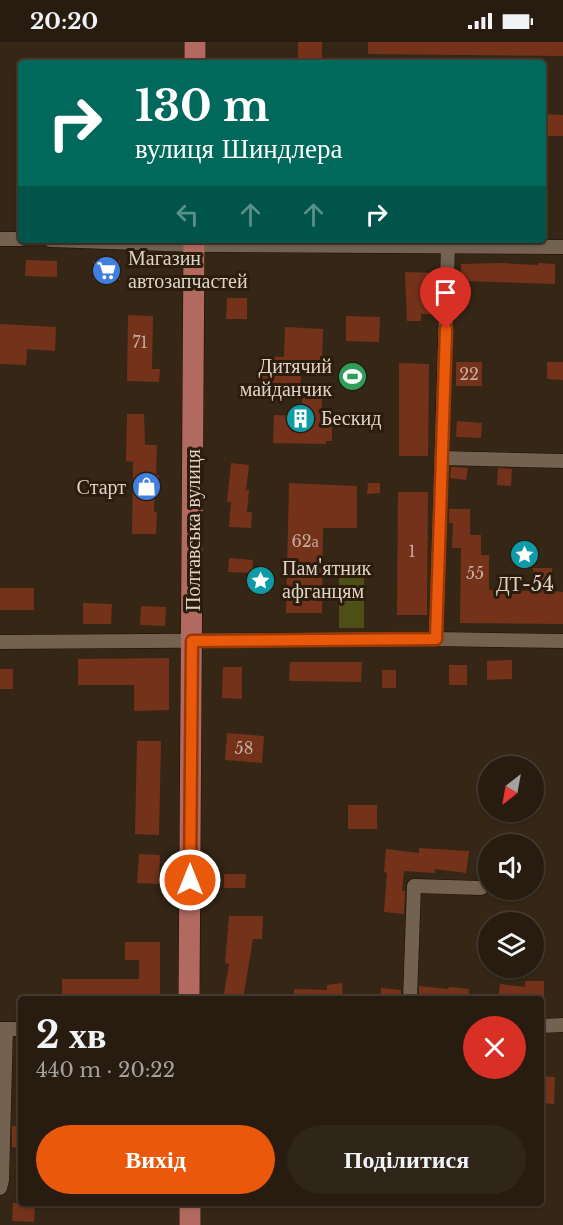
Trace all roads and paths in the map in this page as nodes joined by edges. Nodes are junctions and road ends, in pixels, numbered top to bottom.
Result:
1 (195, 42) edge
2 (195, 60) edge
3 (0, 238) edge
4 (18, 239) edge
5 (194, 243) edge
6 (279, 243) edge
7 (448, 245) junction
8 (563, 247) edge
9 (441, 458) junction
10 (563, 461) edge
11 (436, 639) junction
12 (192, 641) junction
13 (563, 641) edge
14 (0, 642) edge
15 (478, 888) edge
16 (189, 996) edge
17 (410, 996) edge
18 (563, 1025) edge
19 (544, 1026) edge
20 (3, 1029) edge
21 (0, 1188) edge
22 (190, 1206) edge
23 (190, 1225) edge

1 - 2 highway
3 - 4 street
5 - 12 highway, Полтавська вулиця
6 - 7 street
7 - 8 street
7 - 9 street
9 - 10 street
9 - 11 street
11 - 12 street
11 - 13 street
12 - 14 street
12 - 16 highway, Полтавська вулиця
15 - 17 street
18 - 19 street
20 - 21 street
22 - 23 highway

